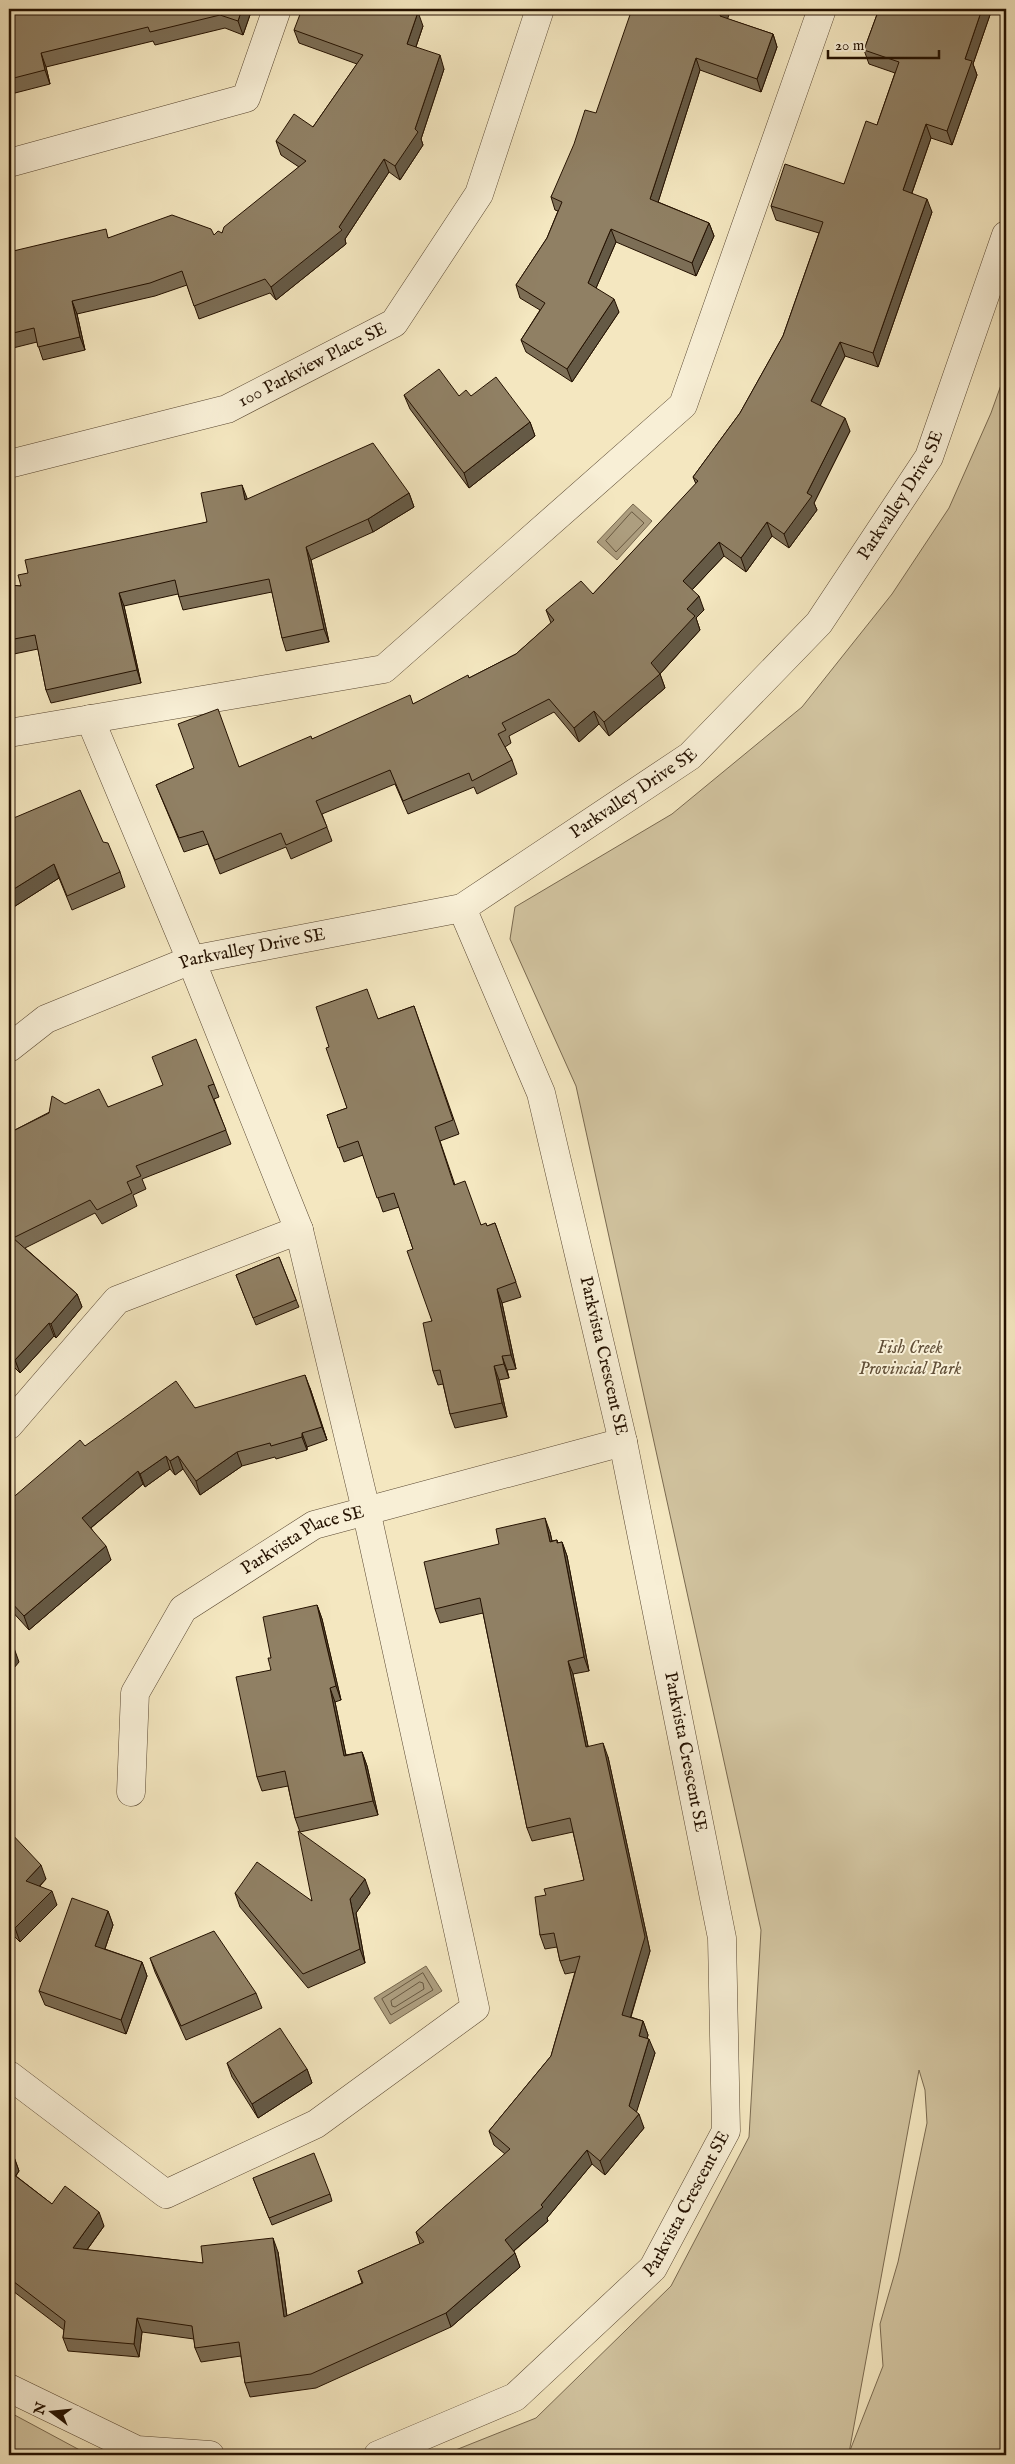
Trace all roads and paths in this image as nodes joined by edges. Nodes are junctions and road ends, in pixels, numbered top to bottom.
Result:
1 (277, 9) edge
2 (540, 9) edge
3 (822, 9) edge
4 (9, 163) edge
5 (1006, 235) edge
6 (9, 464) edge
7 (90, 719) junction
8 (9, 733) edge
9 (462, 908) junction
10 (191, 960) junction
11 (9, 1048) edge
12 (299, 1230) junction
13 (9, 1425) edge
14 (623, 1442) junction
15 (366, 1510) junction
16 (131, 1792) dead end
17 (9, 2076) edge
18 (9, 2388) edge
19 (210, 2455) edge
20 (378, 2455) edge

1 - 4 street
2 - 6 street, 100 Parkview Place SE
3 - 7 street
5 - 9 street, Parkvalley Drive SE
7 - 8 street
7 - 10 street
9 - 10 street, Parkvalley Drive SE
9 - 14 street, Parkvista Crescent SE
10 - 11 street, Parkvalley Drive SE
10 - 12 street
12 - 13 street
12 - 15 street
14 - 15 street, Parkvista Place SE
14 - 20 street, Parkvista Crescent SE
15 - 16 street, Parkvista Place SE
15 - 17 street
18 - 19 street

